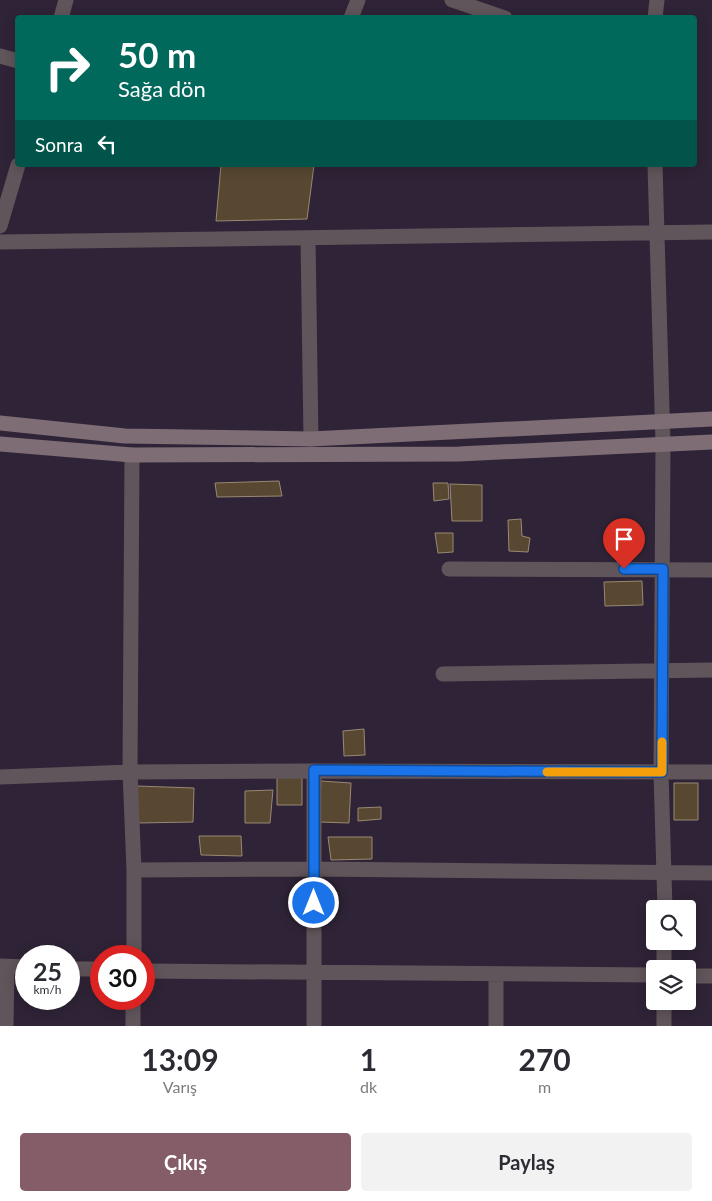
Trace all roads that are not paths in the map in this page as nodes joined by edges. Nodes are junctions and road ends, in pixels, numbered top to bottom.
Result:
1 (66, 0) edge
2 (358, 0) edge
3 (452, 0) edge
4 (657, 0) edge
5 (62, 15) edge
6 (352, 15) edge
7 (496, 15) edge
8 (656, 15) edge
9 (0, 56) edge
10 (15, 60) edge
11 (17, 167) edge
12 (655, 167) edge
13 (0, 226) edge
14 (658, 232) junction
15 (712, 232) edge
16 (308, 238) junction
17 (0, 242) edge
18 (712, 419) edge
19 (663, 421) junction
20 (0, 423) edge
21 (311, 439) junction
22 (712, 442) edge
23 (663, 443) junction
24 (0, 444) edge
25 (132, 455) junction
26 (449, 569) dead end
27 (663, 569) junction
28 (712, 570) edge
29 (663, 670) junction
30 (712, 670) edge
31 (443, 674) dead end
32 (314, 770) junction
33 (130, 772) junction
34 (662, 772) junction
35 (712, 772) edge
36 (0, 777) edge
37 (314, 869) junction
38 (134, 870) junction
39 (665, 873) junction
40 (712, 873) edge
41 (664, 900) edge
42 (134, 945) edge
43 (4, 967) edge
44 (155, 970) edge
45 (314, 972) junction
46 (496, 974) junction
47 (646, 976) edge
48 (696, 976) edge
49 (712, 976) edge
50 (134, 1010) edge
51 (664, 1010) edge
52 (6, 1026) edge
53 (133, 1026) edge
54 (314, 1026) edge
55 (496, 1026) edge
56 (664, 1026) edge

1 - 5 street
2 - 6 street
3 - 7 street
4 - 8 street
9 - 10 street
11 - 13 street
12 - 14 street
14 - 15 street
14 - 16 street
14 - 19 street
16 - 17 street
16 - 21 street
18 - 19 main road
19 - 21 main road
19 - 23 street
20 - 21 main road
22 - 23 main road
23 - 25 main road
23 - 27 street
24 - 25 main road
25 - 33 street
26 - 27 street
27 - 28 street
27 - 29 street
29 - 30 street
29 - 31 street
29 - 34 street
32 - 33 street
32 - 34 street
32 - 37 street
33 - 36 street
33 - 38 street
34 - 35 street
34 - 39 street
37 - 38 street
37 - 39 street
37 - 45 street
38 - 42 street
39 - 40 street
39 - 41 street
43 - 52 street
44 - 45 street
45 - 46 street
45 - 54 street
46 - 47 street
46 - 55 street
48 - 49 street
50 - 53 street
51 - 56 street

